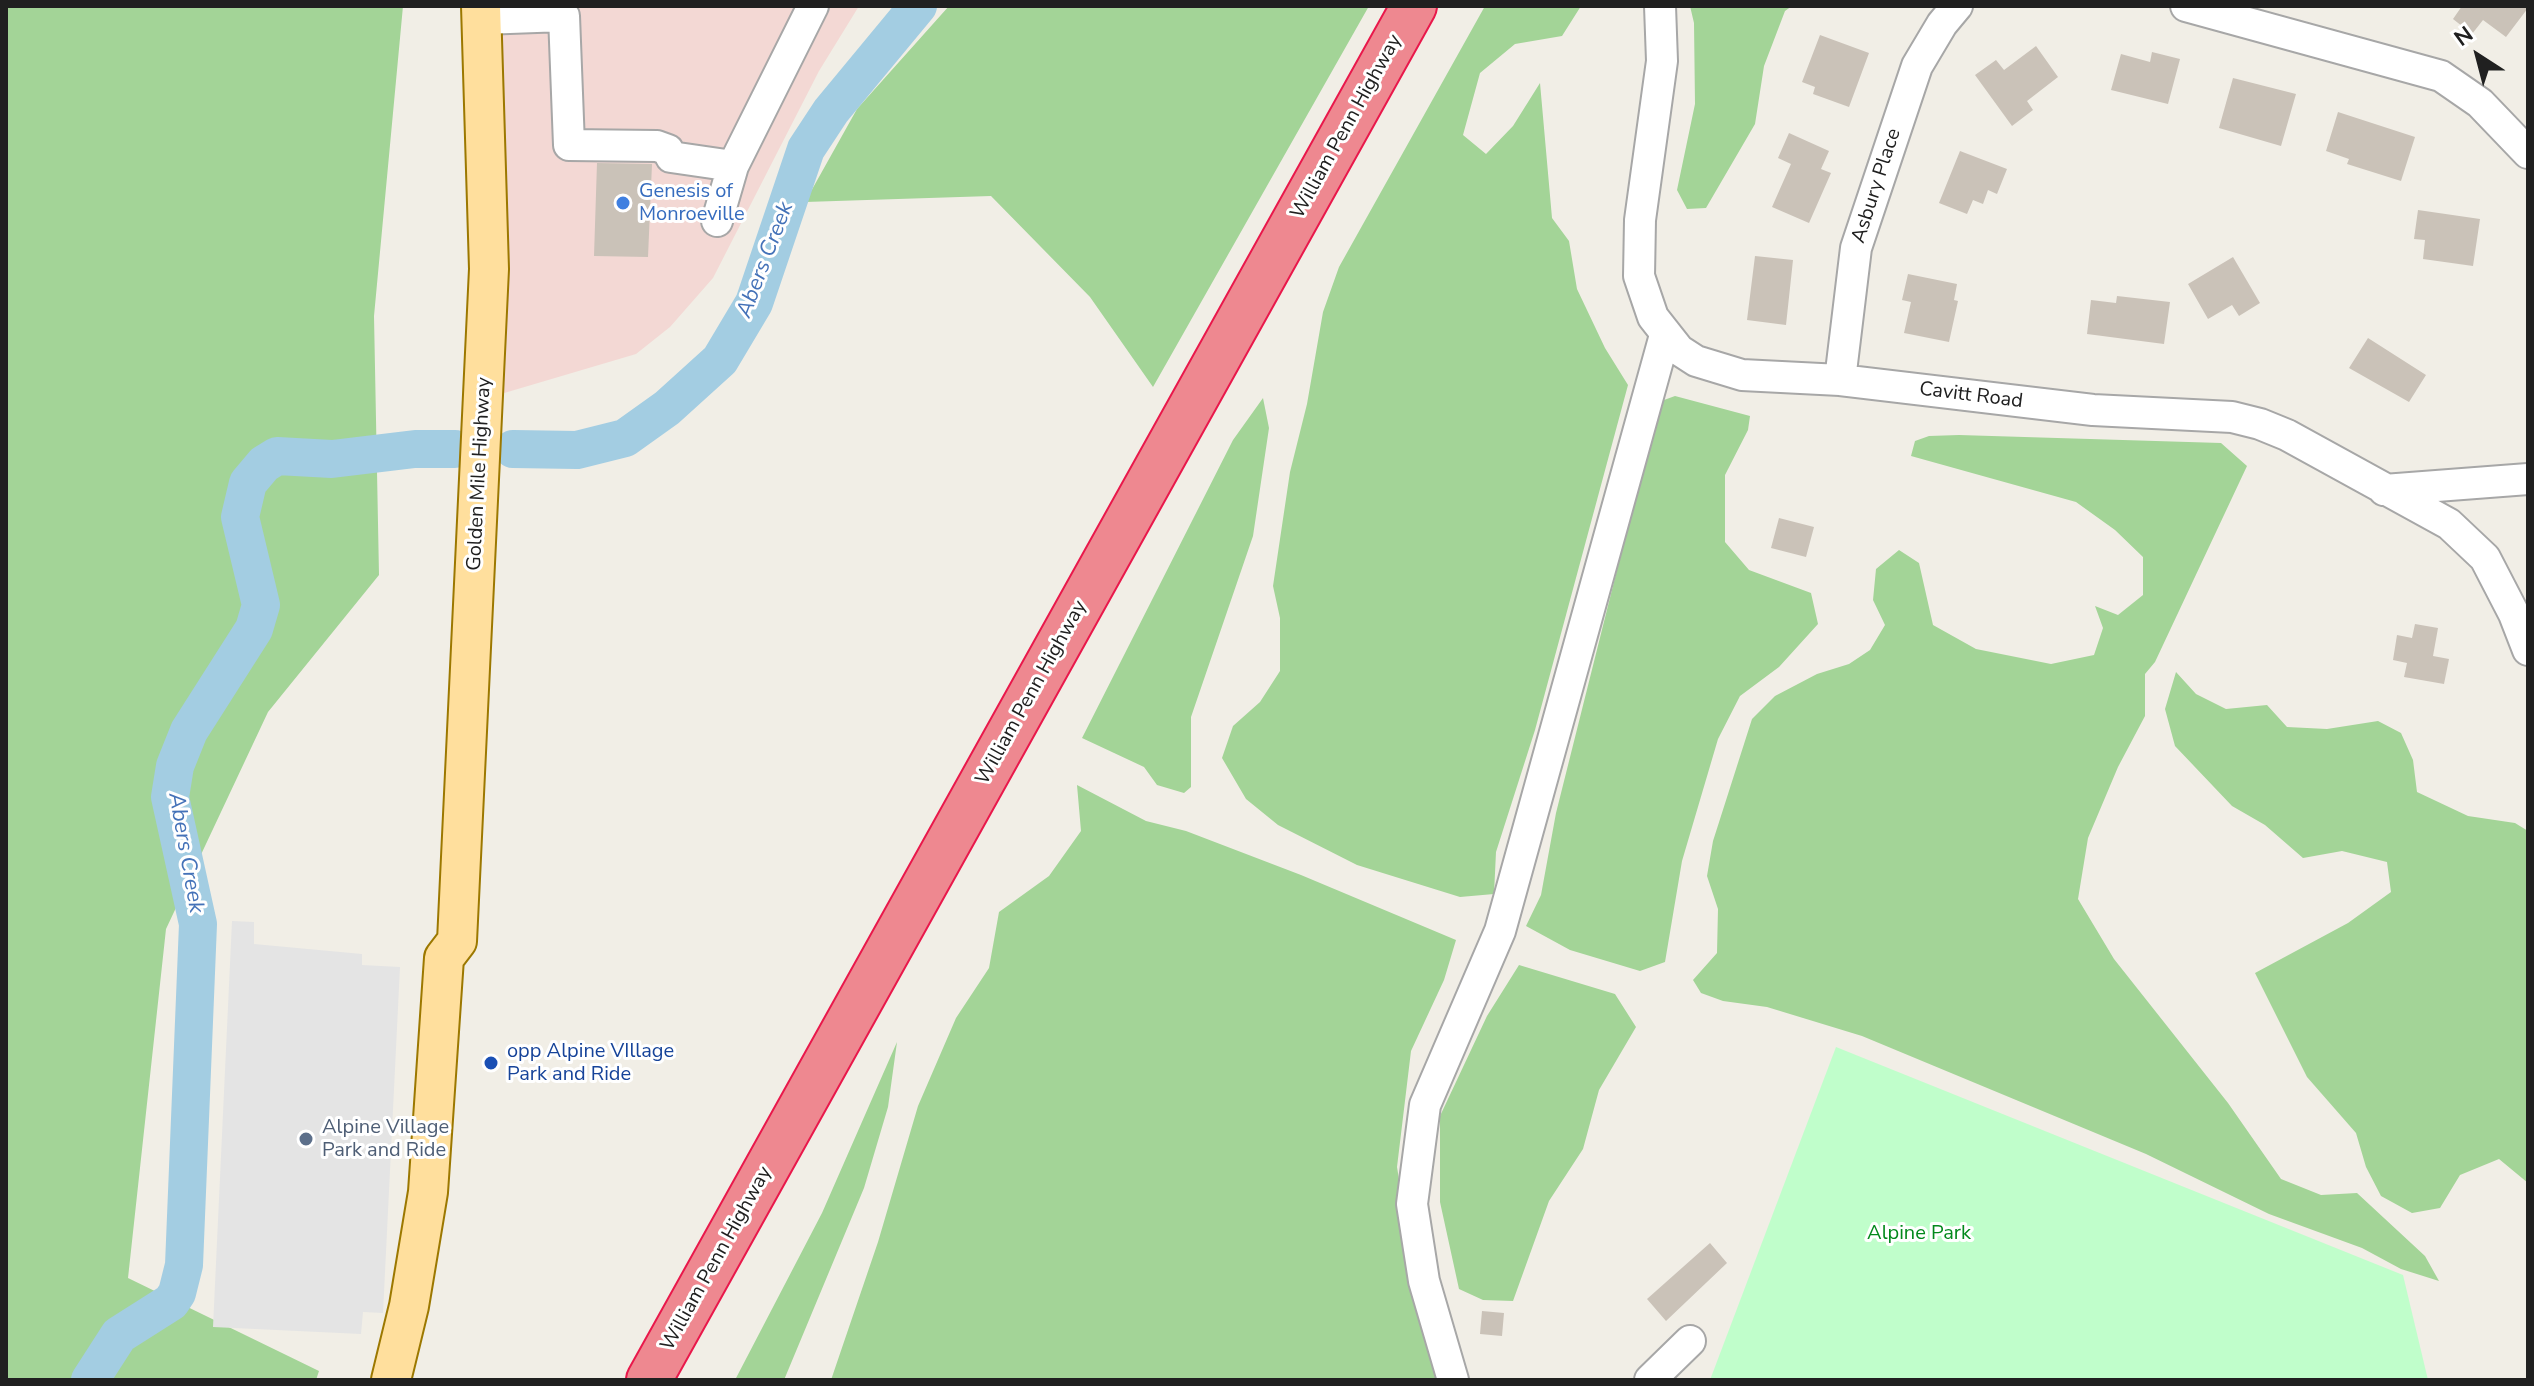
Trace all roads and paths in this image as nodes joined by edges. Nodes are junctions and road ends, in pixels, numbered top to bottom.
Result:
1 (813, 6) edge
2 (1414, 6) edge
3 (1443, 6) edge
4 (1660, 6) edge
5 (1957, 6) edge
6 (2186, 6) edge
7 (564, 11) edge
8 (482, 12) edge
9 (2528, 153) edge
10 (733, 166) junction
11 (717, 221) dead end
12 (1665, 335) junction
13 (1840, 380) junction
14 (2528, 479) edge
15 (2384, 490) junction
16 (2528, 650) edge
17 (457, 941) junction
18 (1690, 1341) dead end
19 (391, 1380) edge
20 (417, 1380) edge
21 (649, 1380) edge
22 (682, 1380) edge
23 (1453, 1380) edge
24 (1650, 1380) edge

1 - 10 street
2 - 21 highway, William Penn Highway
3 - 22 highway, William Penn Highway
4 - 12 street, Cavitt Road
5 - 13 street, Asbury Place
6 - 9 street
7 - 8 street
7 - 10 street
8 - 17 main road, Golden Mile Highway
10 - 11 street
12 - 13 street, Cavitt Road
12 - 23 street
13 - 15 street, Cavitt Road
14 - 15 street
15 - 16 street, Cavitt Road
17 - 19 main road, Golden Mile Highway
17 - 20 main road, Golden Mile Highway
18 - 24 street

